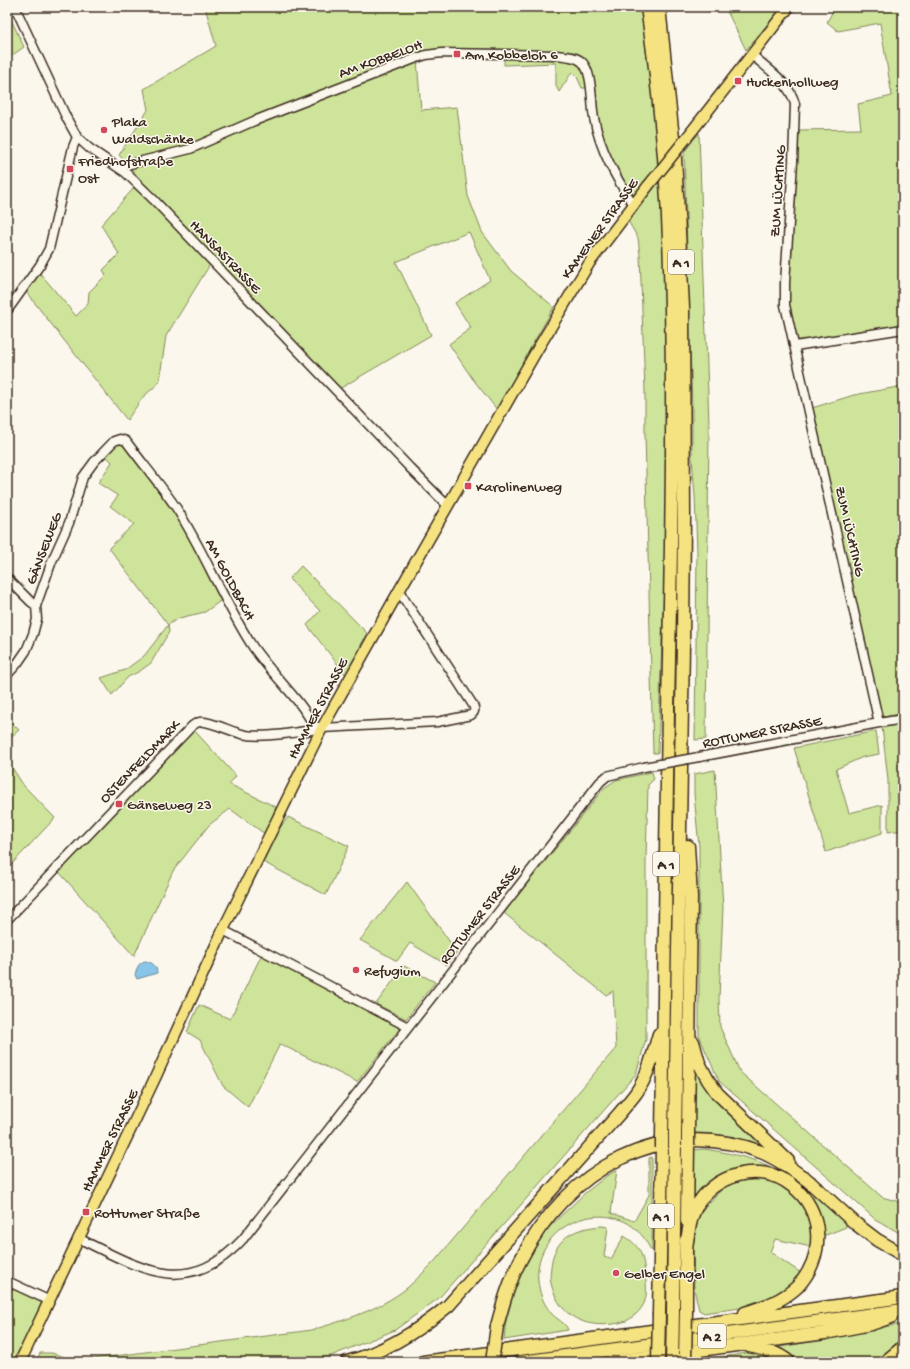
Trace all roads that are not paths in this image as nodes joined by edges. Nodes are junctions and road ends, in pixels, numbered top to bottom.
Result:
1 (15, 7) edge
2 (647, 7) edge
3 (659, 7) edge
4 (790, 7) edge
5 (752, 54) junction
6 (78, 137) junction
7 (118, 167) junction
8 (633, 204) junction
9 (7, 311) edge
10 (903, 329) edge
11 (795, 346) junction
12 (120, 439) joint
13 (448, 506) junction
14 (7, 578) edge
15 (399, 591) junction
16 (36, 606) junction
17 (7, 675) edge
18 (903, 720) edge
19 (879, 722) junction
20 (322, 728) junction
21 (682, 788) junction
22 (7, 920) edge
23 (223, 930) junction
24 (690, 1013) junction
25 (663, 1017) junction
26 (408, 1027) junction
27 (810, 1182) junction
28 (78, 1238) junction
29 (686, 1248) junction
30 (903, 1255) edge
31 (7, 1281) edge
32 (903, 1297) edge
33 (50, 1301) junction
34 (903, 1311) edge
35 (712, 1323) junction
36 (740, 1344) junction
37 (903, 1347) edge
38 (637, 1358) junction
39 (685, 1361) edge
40 (20, 1362) edge
41 (347, 1362) edge
42 (423, 1362) edge
43 (492, 1362) edge
44 (521, 1362) edge
45 (611, 1362) edge
46 (618, 1362) edge
47 (658, 1362) edge
48 (672, 1362) edge
49 (789, 1362) edge
50 (885, 1362) edge

1 - 6 street, HANSASTRASSE
2 - 25 highway, A 1
3 - 21 highway, A 1
4 - 5 main road, KAMENER STRASSE
5 - 8 main road, KAMENER STRASSE, bridge
5 - 11 street, ZUM LÜCHTING
6 - 7 street, HANSASTRASSE
6 - 9 street
7 - 8 street, AM KOBBELOH
7 - 13 street, HANSASTRASSE
8 - 13 main road, KAMENER STRASSE
10 - 11 street
11 - 19 street, ZUM LÜCHTING
12 - 16 street, GÄNSEWEG
12 - 20 street, AM GOLDBACH
13 - 15 main road, HAMMER STRASSE
14 - 16 street
15 - 20 main road, HAMMER STRASSE
15 - 20 street, OSTENFELDMARK
16 - 17 street, GÄNSEWEG
18 - 19 street, ROTTUMER STRASSE
19 - 26 street, ROTTUMER STRASSE, bridge
20 - 22 street, OSTENFELDMARK
20 - 23 main road, HAMMER STRASSE
21 - 24 highway
21 - 48 highway, A 1, bridge
23 - 26 street
23 - 28 main road, HAMMER STRASSE
24 - 27 highway
24 - 29 highway, bridge
25 - 41 highway
25 - 47 highway, A 1, bridge
26 - 28 street, ROTTUMER STRASSE
27 - 30 highway
27 - 43 highway, bridge
28 - 33 main road, HAMMER STRASSE
29 - 35 highway
29 - 39 highway, bridge
31 - 33 street
32 - 35 highway, A 2
33 - 40 main road, HAMMER STRASSE
34 - 36 highway
34 - 44 highway, A 2
35 - 42 highway, A 2
36 - 38 highway
36 - 49 highway
37 - 50 highway
38 - 45 highway
38 - 46 highway

